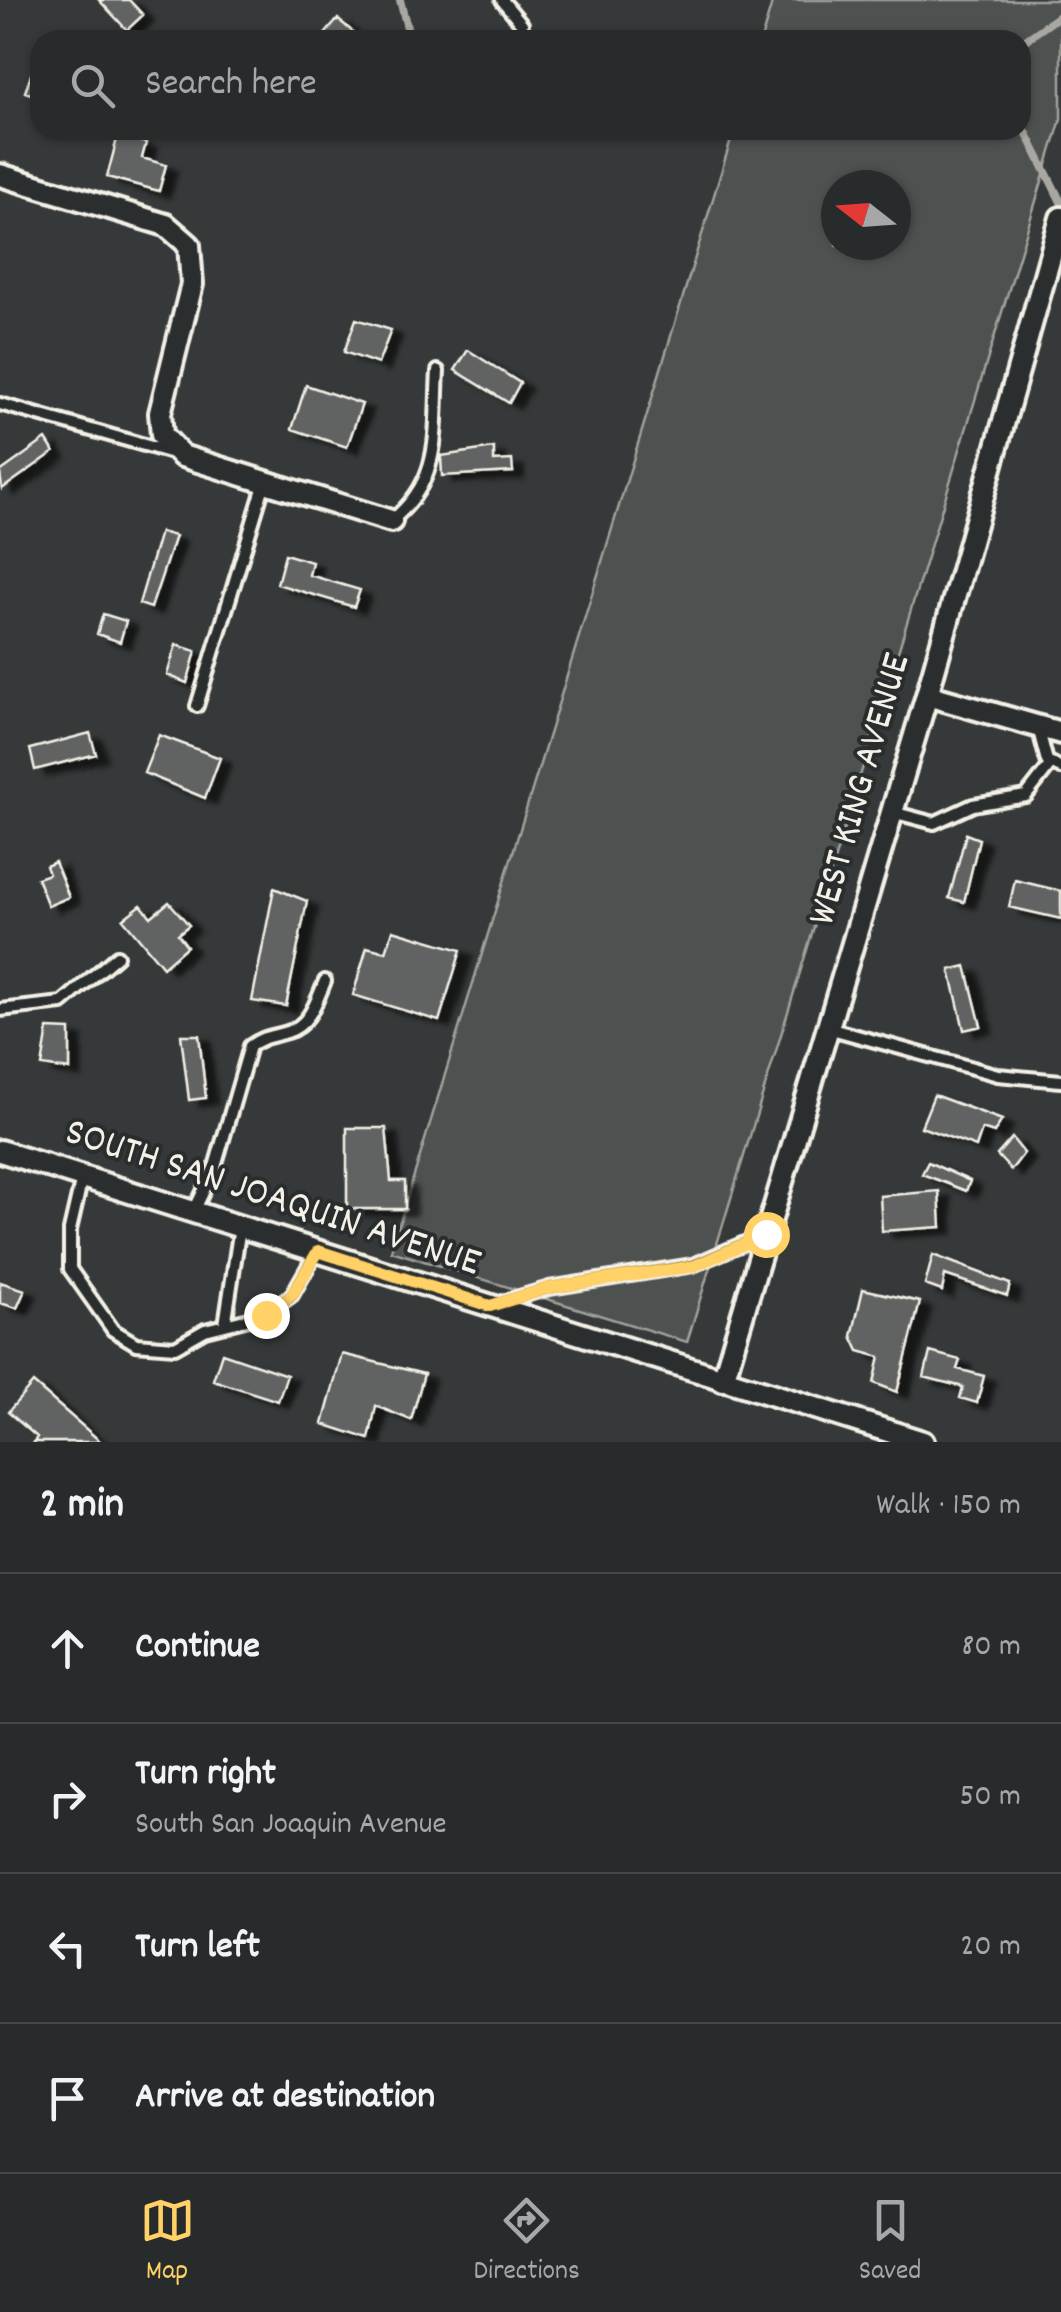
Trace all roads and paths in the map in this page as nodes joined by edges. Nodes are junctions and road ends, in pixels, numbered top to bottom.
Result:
1 (502, 0) edge
2 (522, 24) dead end
3 (0, 175) edge
4 (1061, 218) edge
5 (438, 371) dead end
6 (0, 404) edge
7 (182, 456) junction
8 (264, 482) junction
9 (391, 521) joint
10 (927, 695) junction
11 (197, 706) dead end
12 (1038, 726) junction
13 (1061, 732) edge
14 (1056, 766) edge
15 (892, 812) junction
16 (118, 956) dead end
17 (325, 981) dead end
18 (0, 1010) edge
19 (828, 1028) junction
20 (1061, 1081) edge
21 (0, 1151) edge
22 (82, 1176) junction
23 (194, 1212) junction
24 (240, 1226) junction
25 (766, 1234) junction
26 (318, 1251) junction
27 (490, 1306) junction
28 (225, 1326) junction
29 (723, 1380) junction
30 (922, 1442) edge

1 - 2 lane
3 - 7 street
4 - 10 street, WEST KING AVENUE
5 - 9 lane
6 - 7 lane
7 - 8 street
8 - 9 street
8 - 11 lane
10 - 12 street
10 - 15 street, WEST KING AVENUE
12 - 13 street
12 - 14 lane
14 - 15 lane
15 - 19 street, WEST KING AVENUE
16 - 18 lane
17 - 23 lane
19 - 20 lane
19 - 25 street, WEST KING AVENUE
21 - 22 street, SOUTH SAN JOAQUIN AVENUE
22 - 23 street, SOUTH SAN JOAQUIN AVENUE
22 - 28 lane
23 - 24 street, SOUTH SAN JOAQUIN AVENUE
24 - 26 street, SOUTH SAN JOAQUIN AVENUE
24 - 28 lane
25 - 27 lane
25 - 29 street, WEST KING AVENUE
26 - 27 street, SOUTH SAN JOAQUIN AVENUE
26 - 28 lane
27 - 29 street, SOUTH SAN JOAQUIN AVENUE
29 - 30 street, SOUTH SAN JOAQUIN AVENUE

